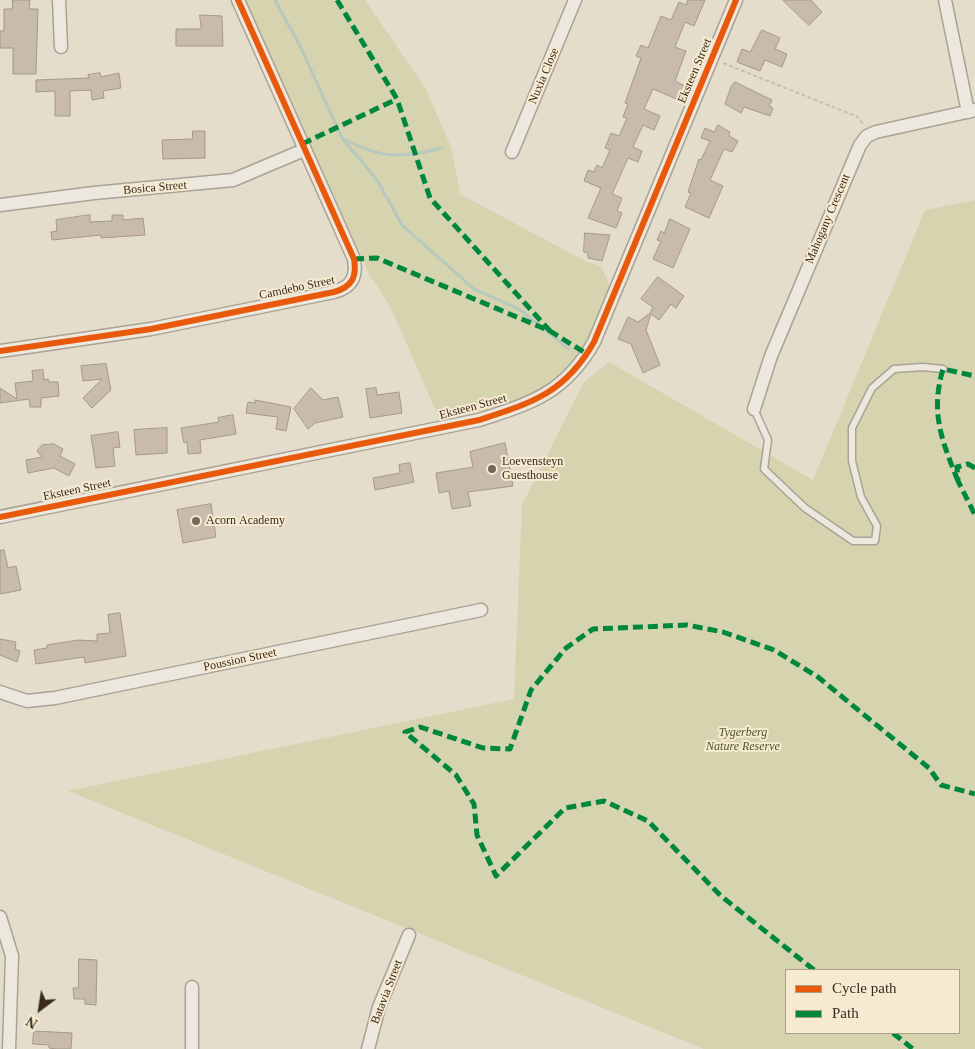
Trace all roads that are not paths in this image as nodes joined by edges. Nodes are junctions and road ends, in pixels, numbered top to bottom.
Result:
1 (59, 0) edge
2 (238, 0) edge
3 (575, 0) edge
4 (736, 0) edge
5 (945, 0) edge
6 (62, 47) dead end
7 (972, 111) edge
8 (304, 150) junction
9 (512, 152) dead end
10 (0, 205) edge
11 (0, 351) edge
12 (943, 369) dead end
13 (754, 409) joint
14 (0, 517) edge
15 (481, 610) dead end
16 (0, 692) edge
17 (0, 916) edge
18 (409, 935) dead end
19 (192, 987) dead end
20 (9, 1049) edge
21 (192, 1049) edge
22 (368, 1049) edge

1 - 6 street
2 - 8 street, Camdebo Street
3 - 9 street, Nuxia Close
4 - 14 street, Eksteen Street
5 - 7 street
7 - 13 street, Mahogany Crescent
8 - 10 street, Bosica Street
8 - 11 street, Camdebo Street
12 - 13 lane
15 - 16 street, Poussion Street
17 - 20 street
18 - 22 street, Batavia Street
19 - 21 street

